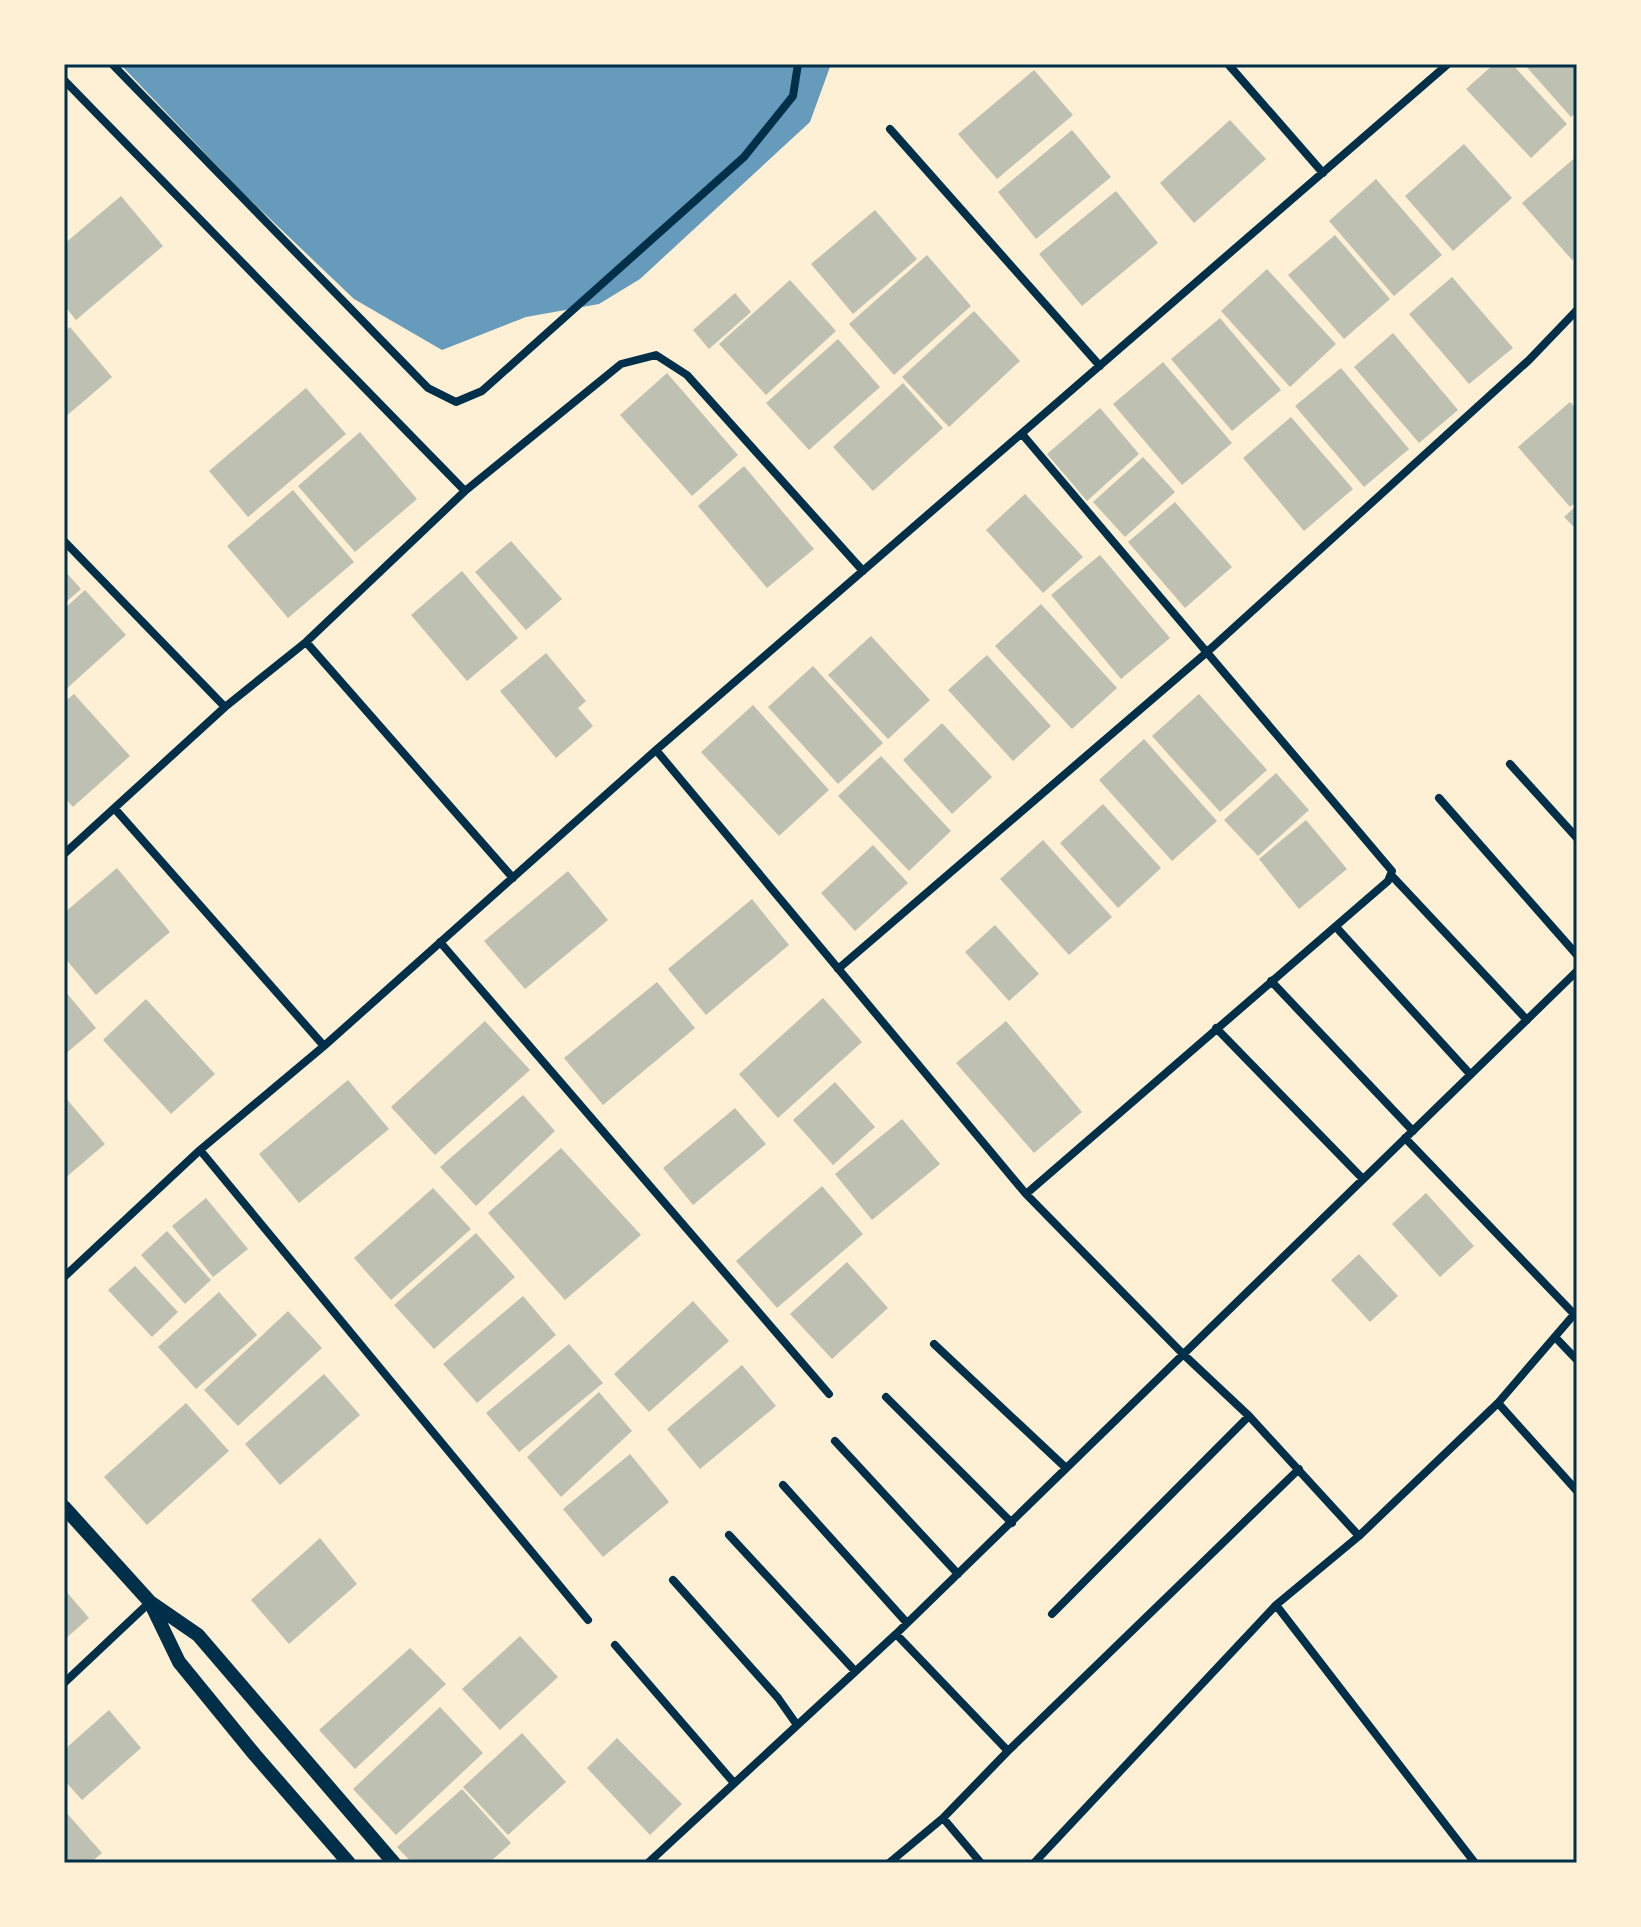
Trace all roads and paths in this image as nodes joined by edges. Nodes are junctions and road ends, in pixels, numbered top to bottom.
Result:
1 (112, 64) edge
2 (798, 64) edge
3 (1228, 64) edge
4 (1448, 64) edge
5 (64, 80) edge
6 (890, 129) dead end
7 (1323, 173) junction
8 (1577, 310) edge
9 (1100, 366) junction
10 (1022, 434) junction
11 (465, 491) junction
12 (64, 541) edge
13 (863, 571) junction
14 (306, 642) junction
15 (1206, 653) junction
16 (225, 707) junction
17 (656, 750) junction
18 (1510, 764) dead end
19 (1439, 798) dead end
20 (115, 809) junction
21 (1577, 838) edge
22 (64, 854) edge
23 (1392, 876) junction
24 (513, 878) junction
25 (1336, 927) junction
26 (440, 942) junction
27 (1577, 955) edge
28 (838, 969) junction
29 (1577, 971) edge
30 (1271, 981) junction
31 (1527, 1020) junction
32 (1216, 1028) junction
33 (324, 1046) junction
34 (1470, 1074) junction
35 (1409, 1134) junction
36 (200, 1150) junction
37 (1363, 1179) junction
38 (1026, 1194) junction
39 (64, 1277) edge
40 (1576, 1312) edge
41 (1555, 1337) junction
42 (934, 1344) dead end
43 (1182, 1353) junction
44 (1577, 1360) edge
45 (829, 1394) dead end
46 (886, 1397) dead end
47 (1498, 1403) junction
48 (1249, 1416) junction
49 (835, 1441) dead end
50 (1066, 1468) junction
51 (1299, 1469) junction
52 (783, 1485) dead end
53 (1577, 1491) edge
54 (64, 1507) edge
55 (1012, 1523) junction
56 (729, 1535) dead end
57 (1359, 1536) junction
58 (958, 1574) junction
59 (673, 1580) dead end
60 (150, 1602) junction
61 (1276, 1605) junction
62 (1052, 1614) dead end
63 (588, 1620) dead end
64 (907, 1623) junction
65 (896, 1634) junction
66 (615, 1645) dead end
67 (855, 1671) junction
68 (64, 1683) edge
69 (797, 1725) junction
70 (1008, 1751) junction
71 (734, 1783) junction
72 (943, 1818) junction
73 (349, 1863) edge
74 (394, 1863) edge
75 (648, 1863) edge
76 (889, 1863) edge
77 (981, 1863) edge
78 (1034, 1863) edge
79 (1475, 1863) edge

1 - 2 street
3 - 7 street
4 - 7 street
5 - 11 street
6 - 9 street
7 - 9 street
8 - 15 street
9 - 10 street
10 - 13 street
10 - 15 street
11 - 13 street
11 - 14 street
12 - 16 street
13 - 17 street
14 - 16 street
14 - 24 street
15 - 23 street
15 - 28 street
16 - 20 street
17 - 24 street
17 - 28 street
18 - 21 street
19 - 27 street
20 - 22 street
20 - 33 street
23 - 25 street
23 - 31 street
24 - 26 street
25 - 30 street
25 - 34 street
26 - 33 street
26 - 45 street
28 - 38 street
29 - 31 street
30 - 32 street
30 - 35 street
31 - 34 street
32 - 37 street
32 - 38 street
33 - 36 street
34 - 35 street
35 - 37 street
35 - 40 street
36 - 39 street
36 - 63 street
37 - 43 street
38 - 43 street
40 - 41 street
41 - 44 street
41 - 47 street
42 - 50 street
43 - 48 street
43 - 50 street
46 - 55 street
47 - 53 street
47 - 57 street
48 - 51 street
48 - 62 street
49 - 58 street
50 - 55 street
51 - 57 street
51 - 70 street
52 - 64 street
54 - 60 street
55 - 58 street
56 - 67 street
57 - 61 street
58 - 64 street
59 - 69 street
60 - 68 street
60 - 73 street
60 - 74 street
61 - 78 street
61 - 79 street
64 - 65 street
65 - 67 street
65 - 70 street
66 - 71 street
67 - 69 street
69 - 71 street
70 - 72 street
71 - 75 street
72 - 76 street
72 - 77 street

